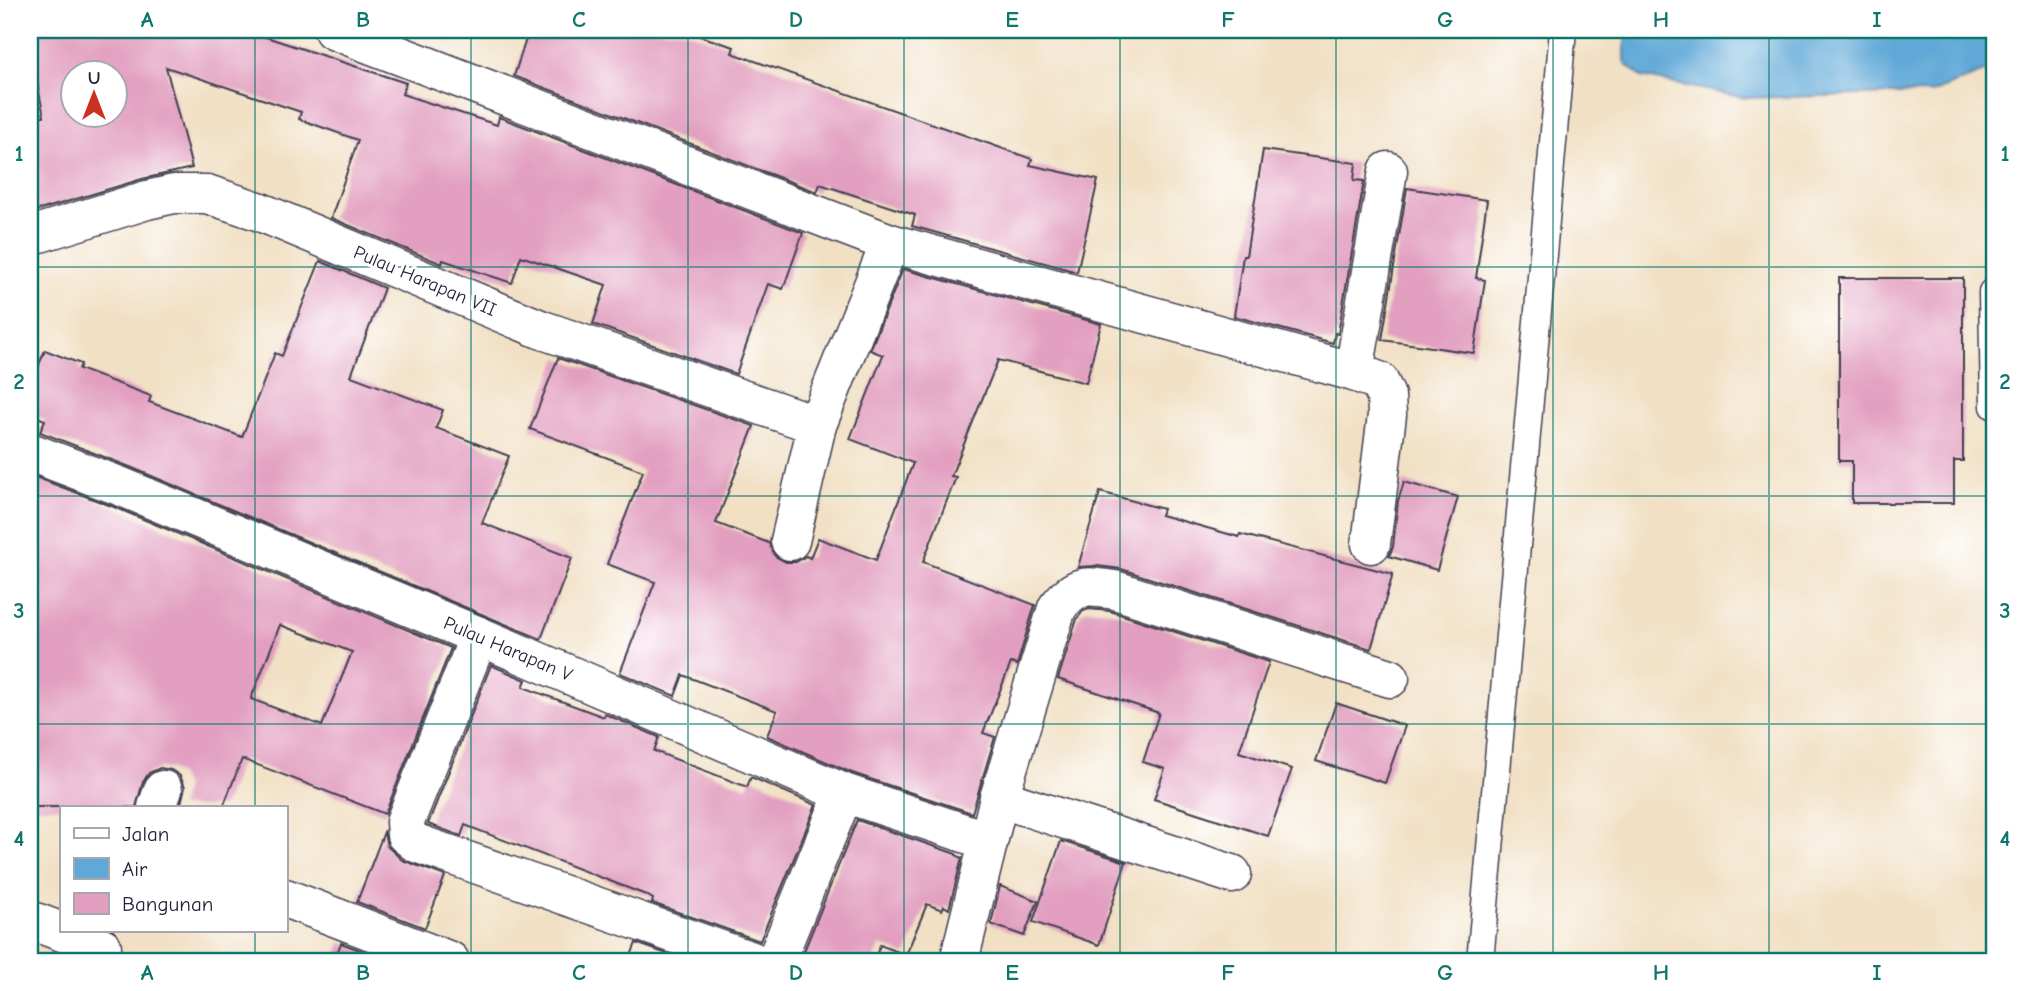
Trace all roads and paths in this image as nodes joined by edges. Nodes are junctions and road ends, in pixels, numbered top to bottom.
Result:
1 (333, 30) edge
2 (1563, 30) edge
3 (1388, 172) dead end
4 (30, 236) edge
5 (890, 243) junction
6 (1992, 292) dead end
7 (1354, 372) junction
8 (1994, 406) edge
9 (817, 425) junction
10 (30, 452) edge
11 (790, 541) dead end
12 (1371, 544) dead end
13 (479, 636) junction
14 (1390, 678) dead end
15 (844, 793) junction
16 (999, 797) junction
17 (988, 841) junction
18 (1232, 874) dead end
19 (287, 899) edge
20 (30, 920) edge
21 (60, 931) edge
22 (64, 932) edge
23 (103, 946) edge
24 (450, 961) edge
25 (752, 961) edge
26 (776, 961) edge
27 (959, 961) edge
28 (1480, 961) edge

1 - 5 street
2 - 28 lane
3 - 7 street
4 - 9 street, Pulau Harapan VII
5 - 7 street
5 - 9 street
6 - 8 lane
7 - 12 street
9 - 11 street
10 - 13 street, Pulau Harapan V
13 - 15 street, Pulau Harapan V
13 - 25 street
14 - 16 street
15 - 17 street, Pulau Harapan V
15 - 26 street
16 - 17 street
16 - 18 street
17 - 27 street
19 - 24 street
20 - 21 street
22 - 23 street

